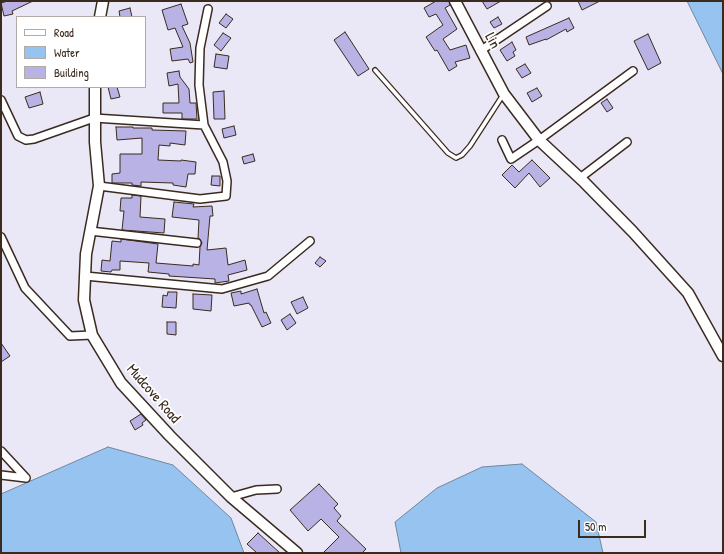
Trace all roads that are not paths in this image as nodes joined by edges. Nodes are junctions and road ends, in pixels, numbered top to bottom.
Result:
1 (103, 1) edge
2 (454, 1) edge
3 (547, 6) dead end
4 (208, 9) dead end
5 (100, 16) edge
6 (480, 51) junction
7 (375, 70) dead end
8 (633, 71) dead end
9 (95, 88) edge
10 (504, 94) junction
11 (1, 100) edge
12 (94, 118) junction
13 (204, 124) junction
14 (502, 140) dead end
15 (539, 140) junction
16 (627, 142) dead end
17 (580, 178) junction
18 (99, 186) junction
19 (90, 231) junction
20 (1, 237) edge
21 (310, 241) dead end
22 (197, 243) dead end
23 (85, 276) junction
24 (92, 335) junction
25 (723, 356) edge
26 (1, 451) edge
27 (1, 475) edge
28 (277, 489) dead end
29 (231, 497) junction
30 (297, 553) edge

1 - 5 street
2 - 6 street, Lin
3 - 6 street
4 - 13 street
6 - 10 street, Lin
7 - 10 lane
8 - 15 street
9 - 12 street, Mudcove Road
10 - 15 street, Lin
11 - 12 street
12 - 13 street
12 - 18 street, Mudcove Road
13 - 18 street
14 - 15 street
15 - 17 street, Lin
16 - 17 street
17 - 25 street, Lin
18 - 19 street, Mudcove Road
19 - 22 street
19 - 23 street, Mudcove Road
20 - 24 street
21 - 23 street
23 - 24 street, Mudcove Road
24 - 29 street, Mudcove Road
26 - 27 street
28 - 29 street
29 - 30 street, Mudcove Road

